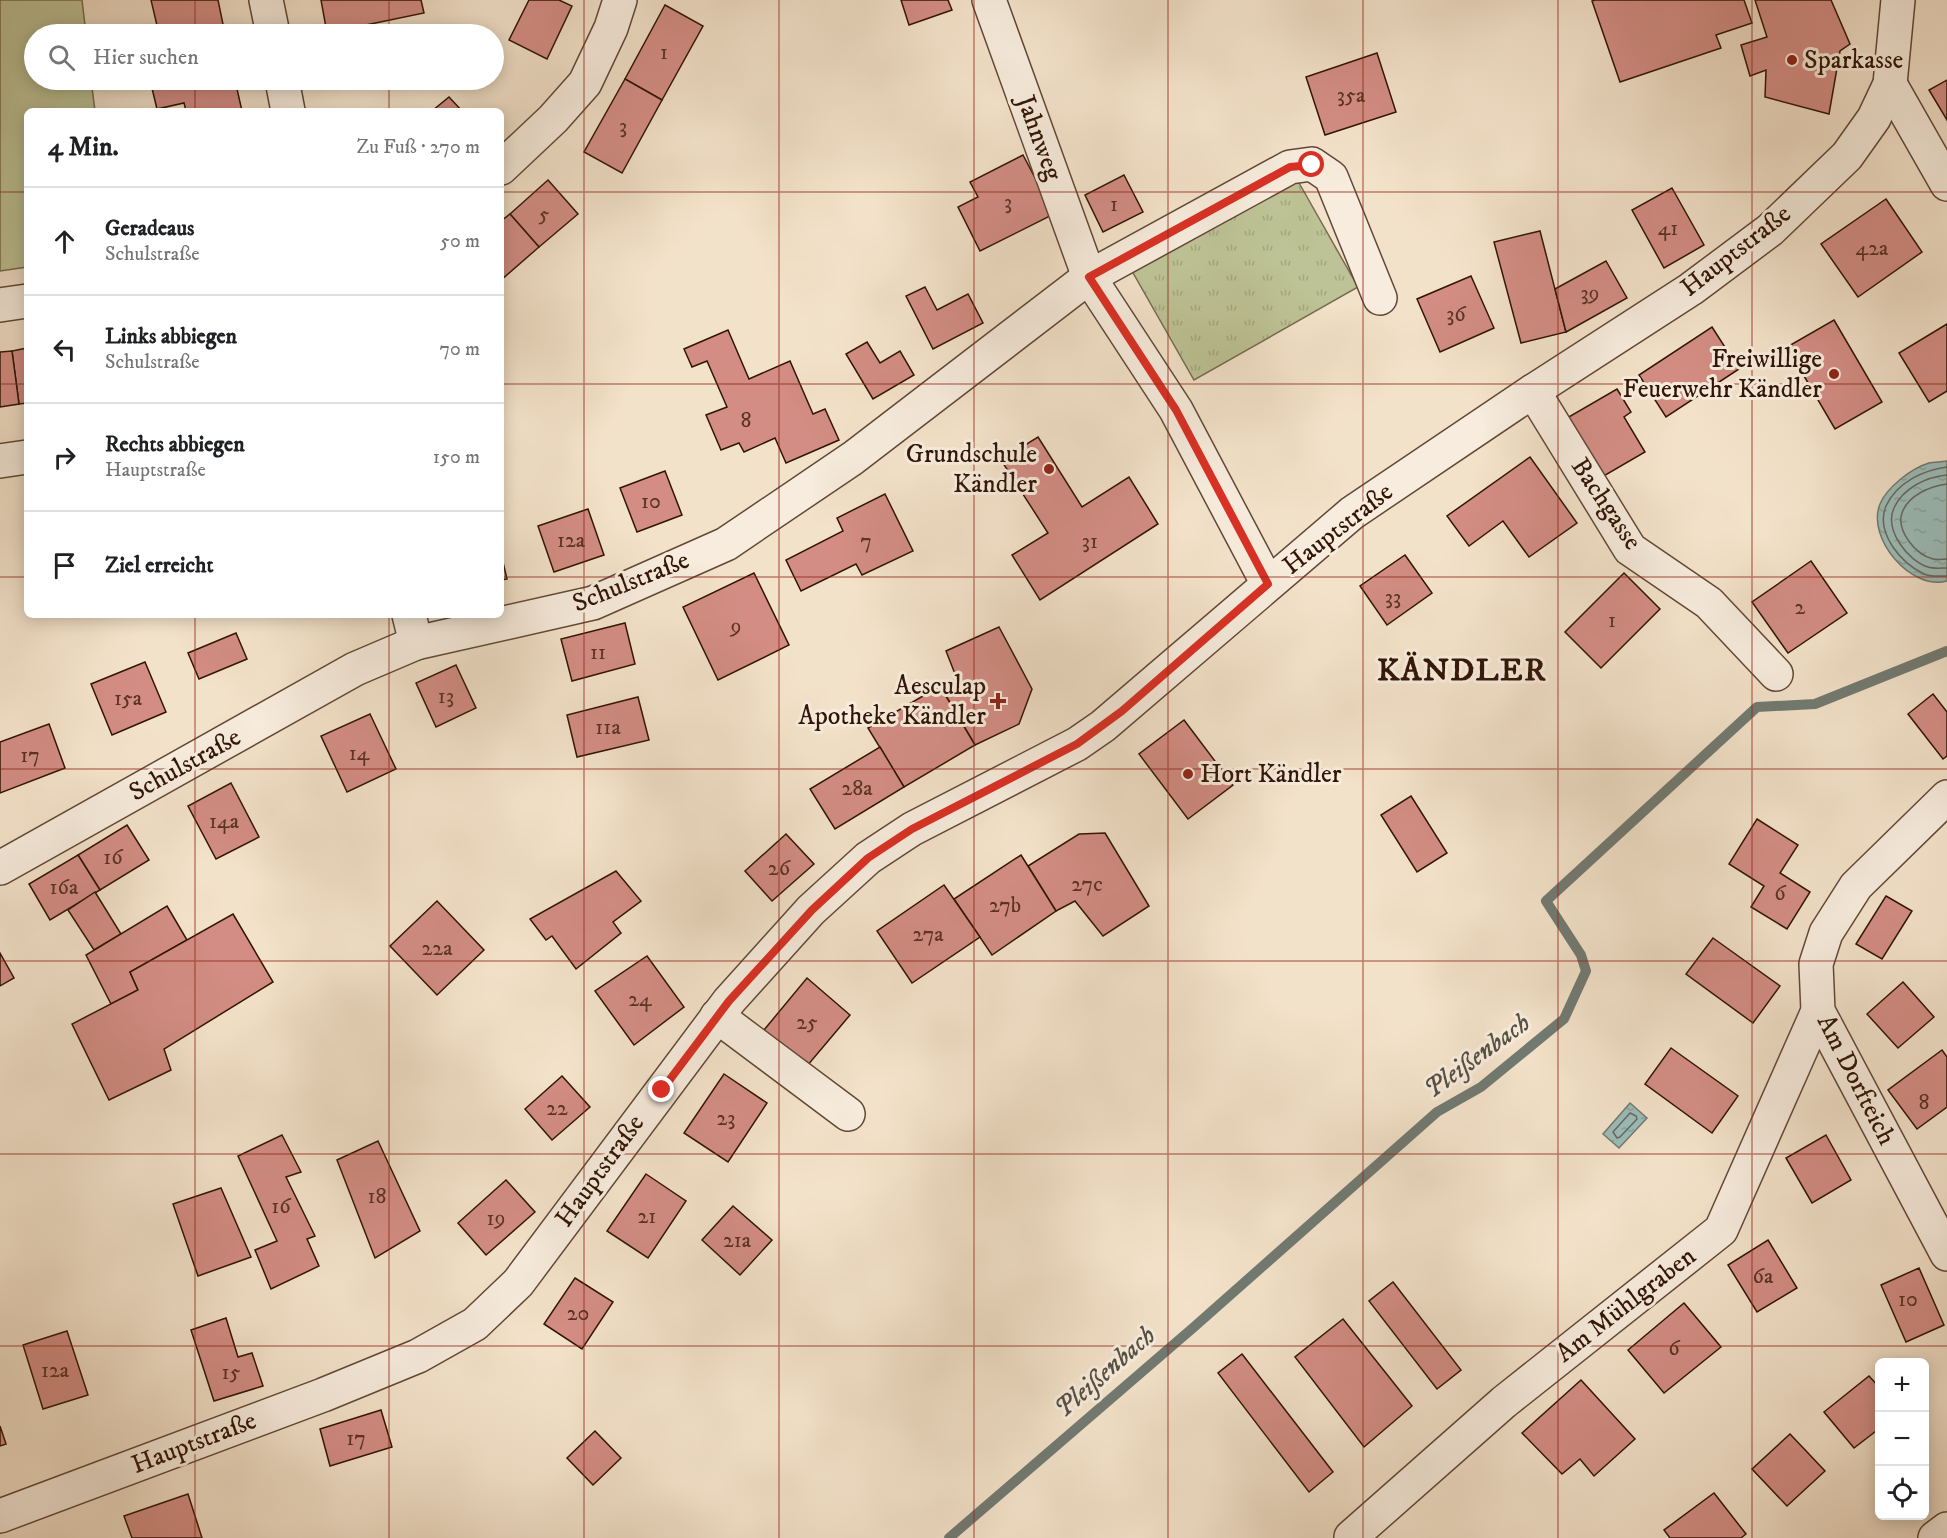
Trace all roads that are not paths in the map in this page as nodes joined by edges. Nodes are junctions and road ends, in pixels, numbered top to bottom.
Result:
1 (266, 0) edge
2 (620, 0) edge
3 (989, 0) edge
4 (1899, 0) edge
5 (271, 24) edge
6 (1890, 84) junction
7 (284, 90) edge
8 (287, 108) edge
9 (504, 165) edge
10 (1947, 184) edge
11 (1089, 277) junction
12 (1380, 298) dead end
13 (24, 301) edge
14 (0, 305) edge
15 (1533, 391) junction
16 (24, 457) edge
17 (0, 461) edge
18 (1268, 584) junction
19 (504, 616) edge
20 (489, 618) edge
21 (413, 629) edge
22 (1776, 674) dead end
23 (1947, 797) edge
24 (0, 868) edge
25 (1818, 1011) junction
26 (717, 1016) junction
27 (848, 1114) dead end
28 (1947, 1254) edge
29 (0, 1516) edge
30 (1947, 1529) edge
31 (1351, 1538) edge
32 (1935, 1538) edge

1 - 5 street
2 - 9 street
3 - 11 street, Jahnweg
4 - 6 street, Hauptstraße
6 - 10 street
6 - 15 street, Hauptstraße
7 - 8 street
11 - 12 street, Schulstraße
11 - 18 street
11 - 19 street, Schulstraße
13 - 14 street
15 - 18 street, Hauptstraße
15 - 22 street, Bachgasse
16 - 17 street
18 - 26 street, Hauptstraße
20 - 21 street, Schulstraße
21 - 24 street, Schulstraße
23 - 25 street, Am Dorfteich
25 - 28 street, Am Dorfteich
25 - 31 street, Am Mühlgraben
26 - 27 street
26 - 29 street, Hauptstraße
30 - 32 street

